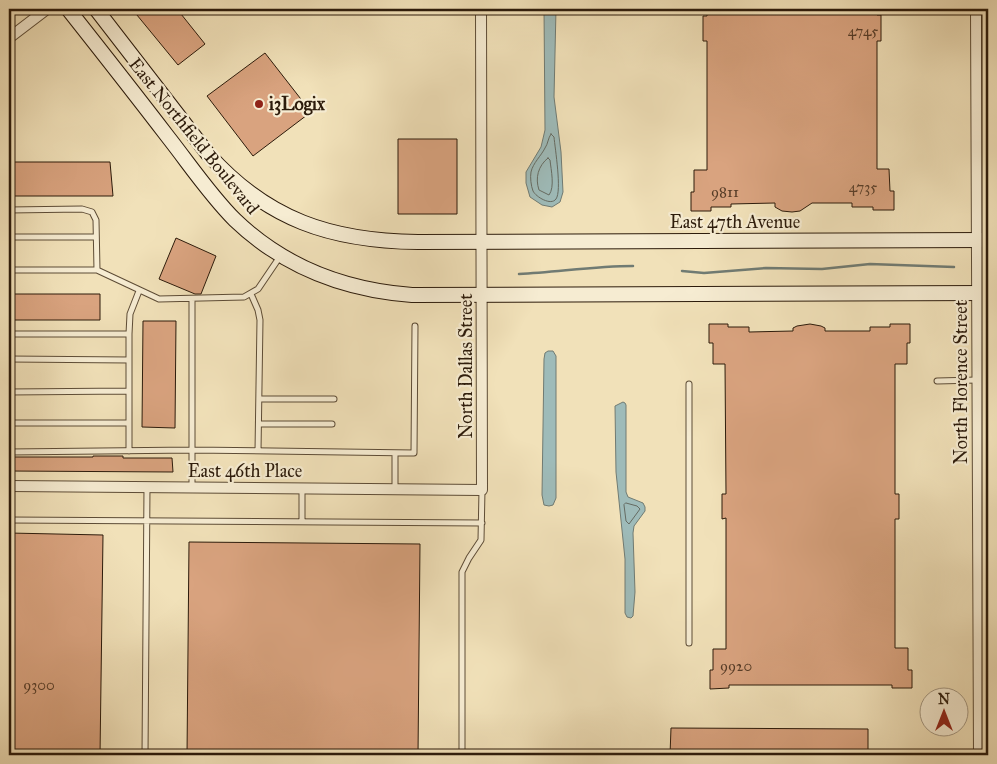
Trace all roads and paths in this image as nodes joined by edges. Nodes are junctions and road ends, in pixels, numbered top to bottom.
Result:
1 (47, 9) edge
2 (68, 9) edge
3 (96, 9) edge
4 (481, 9) edge
5 (976, 9) edge
6 (9, 38) edge
7 (9, 210) edge
8 (9, 237) edge
9 (96, 237) junction
10 (982, 240) edge
11 (482, 242) junction
12 (280, 255) junction
13 (9, 270) edge
14 (97, 270) junction
15 (139, 291) junction
16 (252, 294) junction
17 (482, 294) junction
18 (983, 294) edge
19 (192, 300) junction
20 (415, 326) dead end
21 (9, 334) edge
22 (129, 334) junction
23 (9, 358) edge
24 (129, 360) junction
25 (978, 380) junction
26 (937, 381) dead end
27 (689, 384) dead end
28 (129, 391) junction
29 (9, 392) edge
30 (259, 399) junction
31 (334, 399) dead end
32 (9, 422) edge
33 (128, 422) junction
34 (259, 424) junction
35 (332, 424) dead end
36 (192, 450) junction
37 (129, 451) junction
38 (258, 451) junction
39 (9, 452) edge
40 (395, 453) junction
41 (9, 486) edge
42 (147, 487) junction
43 (192, 487) junction
44 (302, 488) junction
45 (395, 489) junction
46 (482, 490) junction
47 (9, 520) edge
48 (147, 521) junction
49 (302, 522) junction
50 (482, 523) junction
51 (689, 644) dead end
52 (145, 755) edge
53 (462, 755) edge
54 (979, 755) edge

1 - 6 street
2 - 12 main road, East Northfield Boulevard
3 - 11 main road, East Northfield Boulevard
4 - 11 street, North Dallas Street
5 - 10 street, North Florence Street
7 - 9 lane
8 - 9 lane
9 - 14 lane
10 - 11 main road, East 47th Avenue
10 - 18 street, North Florence Street
11 - 17 street, North Dallas Street
12 - 16 lane
12 - 17 main road, East Northfield Boulevard
13 - 14 lane
14 - 15 lane
15 - 19 lane
15 - 22 lane
16 - 19 lane
16 - 30 lane
17 - 18 main road
17 - 46 street, North Dallas Street
18 - 25 street, North Florence Street
19 - 36 lane
20 - 40 lane
21 - 22 lane
22 - 24 lane
23 - 24 lane
24 - 28 lane
25 - 26 lane
25 - 54 street, North Florence Street
27 - 51 lane
28 - 29 lane
28 - 33 lane
30 - 31 lane
30 - 34 lane
32 - 33 lane
33 - 37 lane
34 - 35 lane
34 - 38 lane
36 - 37 lane
36 - 38 lane
36 - 43 lane
37 - 39 lane
38 - 40 lane
40 - 45 lane
41 - 42 street, East 46th Place
42 - 43 street, East 46th Place
42 - 48 lane
43 - 44 street, East 46th Place
44 - 45 street, East 46th Place
44 - 49 lane
45 - 46 street, East 46th Place
46 - 50 lane
47 - 48 lane
48 - 49 lane
48 - 52 lane
49 - 50 lane
50 - 53 lane

